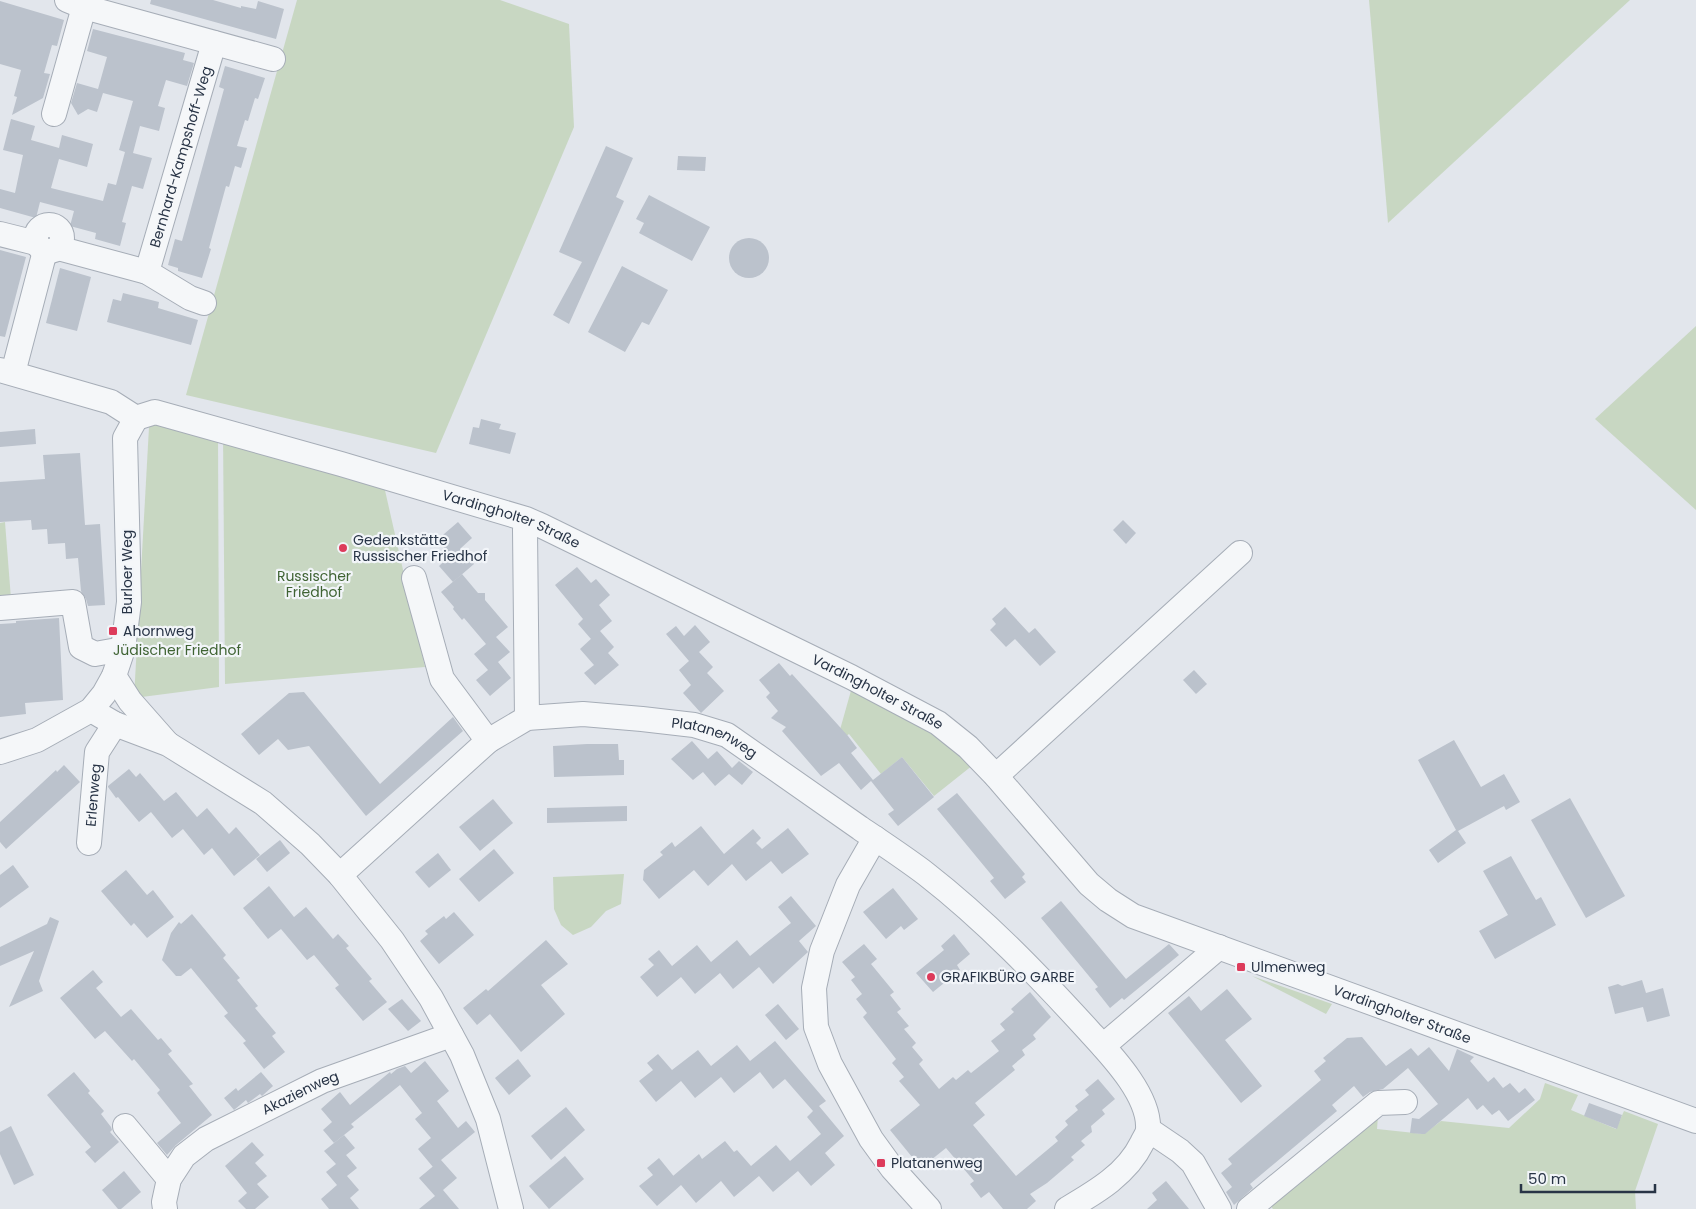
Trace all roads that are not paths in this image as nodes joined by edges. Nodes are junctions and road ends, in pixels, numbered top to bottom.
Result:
1 (76, 4) edge
2 (214, 43) junction
3 (273, 60) dead end
4 (54, 114) dead end
5 (0, 234) edge
6 (47, 247) junction
7 (147, 272) junction
8 (204, 303) dead end
9 (7, 372) edge
10 (136, 418) junction
11 (525, 530) dead end
12 (1240, 553) dead end
13 (414, 578) dead end
14 (0, 608) edge
15 (122, 649) junction
16 (114, 676) junction
17 (91, 710) junction
18 (527, 718) junction
19 (116, 724) junction
20 (488, 740) junction
21 (168, 744) junction
22 (0, 752) edge
23 (996, 776) junction
24 (875, 838) junction
25 (89, 843) dead end
26 (340, 875) junction
27 (1219, 947) junction
28 (451, 1035) junction
29 (1102, 1046) junction
30 (1406, 1102) dead end
31 (1696, 1121) edge
32 (125, 1126) dead end
33 (1149, 1130) junction
34 (170, 1179) junction
35 (165, 1209) edge
36 (511, 1209) edge
37 (929, 1209) edge
38 (1067, 1209) edge
39 (1220, 1209) edge
40 (1249, 1209) edge

1 - 2 street
1 - 4 street
2 - 3 street
2 - 7 street, Bernhard-Kampshoff-Weg
5 - 6 street
6 - 7 street
6 - 9 street
7 - 8 street
9 - 10 street
10 - 15 street, Burloer Weg
10 - 23 street, Vardingholter Straße
11 - 18 street
12 - 23 street
13 - 20 street
14 - 15 street
15 - 16 street, Burloer Weg
16 - 17 street, Burloer Weg
16 - 21 street
17 - 19 street
17 - 22 street, Burloer Weg
18 - 20 street, Platanenweg
18 - 24 street, Platanenweg
19 - 21 street
19 - 25 street, Erlenweg
20 - 26 street, Platanenweg
21 - 26 street
23 - 27 street, Vardingholter Straße
24 - 29 street, Platanenweg
24 - 37 street
26 - 28 street
27 - 29 street
27 - 31 street, Vardingholter Straße
28 - 34 street, Akazienweg
28 - 36 street
29 - 33 street, Platanenweg
30 - 40 street
32 - 34 street
33 - 38 street
33 - 39 street
34 - 35 street, Akazienweg

